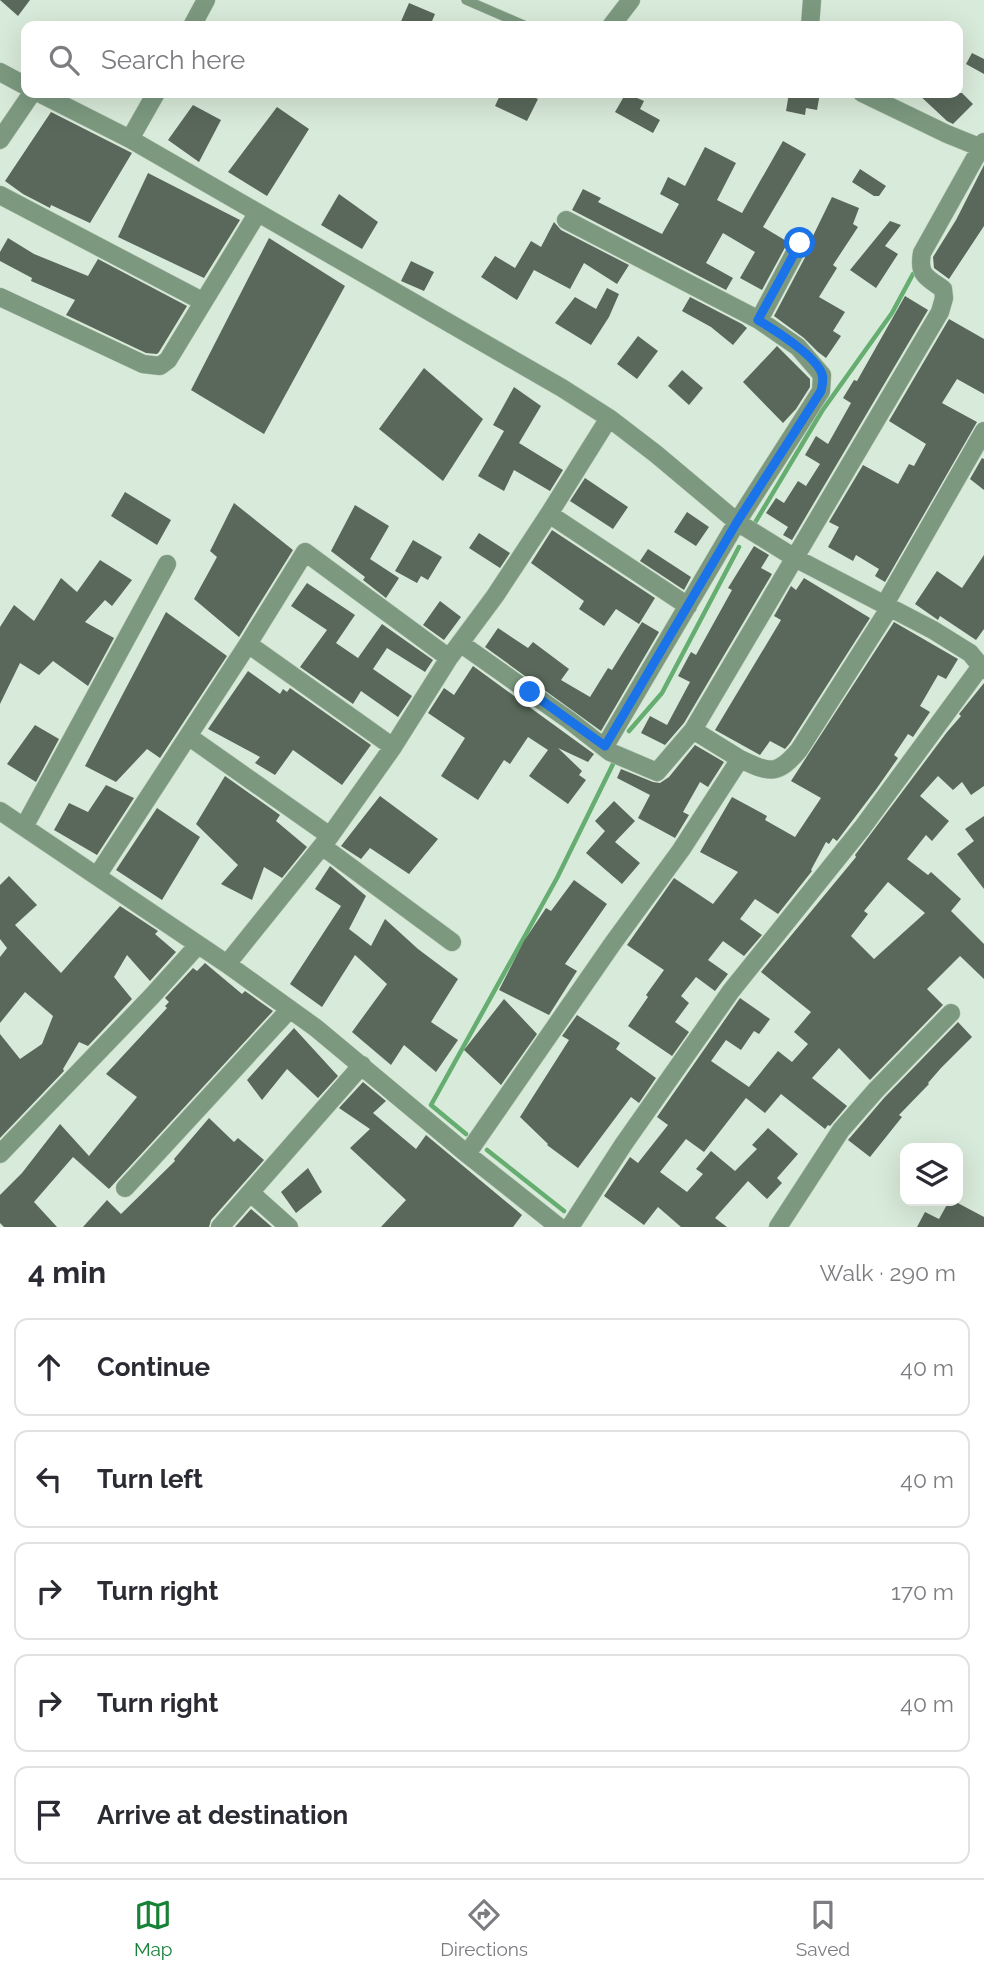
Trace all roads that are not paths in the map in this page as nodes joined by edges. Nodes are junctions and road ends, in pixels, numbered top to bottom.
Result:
1 (206, 0) edge
2 (466, 0) edge
3 (631, 0) edge
4 (813, 0) edge
5 (195, 21) edge
6 (514, 21) edge
7 (615, 21) edge
8 (811, 21) edge
9 (0, 72) edge
10 (21, 83) edge
11 (29, 98) edge
12 (49, 98) edge
13 (153, 98) edge
14 (872, 98) edge
15 (130, 139) junction
16 (0, 140) edge
17 (981, 146) edge
18 (0, 195) edge
19 (257, 214) junction
20 (566, 220) dead end
21 (800, 243) dead end
22 (0, 297) edge
23 (202, 301) junction
24 (758, 320) junction
25 (609, 418) junction
26 (982, 440) edge
27 (549, 514) junction
28 (737, 522) junction
29 (796, 558) junction
30 (167, 564) dead end
31 (688, 606) junction
32 (887, 606) junction
33 (460, 643) junction
34 (248, 644) junction
35 (980, 657) edge
36 (449, 658) junction
37 (693, 730) junction
38 (188, 736) junction
39 (605, 746) junction
40 (393, 747) junction
41 (740, 759) junction
42 (0, 811) edge
43 (24, 827) junction
44 (326, 841) junction
45 (97, 876) junction
46 (452, 942) dead end
47 (198, 945) junction
48 (227, 964) junction
49 (290, 1009) junction
50 (951, 1013) dead end
51 (362, 1065) junction
52 (0, 1154) edge
53 (467, 1154) junction
54 (125, 1188) dead end
55 (252, 1194) junction
56 (220, 1227) edge
57 (289, 1227) edge
58 (559, 1227) edge
59 (570, 1227) edge
60 (778, 1227) edge

1 - 5 street
2 - 6 lane
3 - 7 street
4 - 8 street
9 - 10 street
11 - 16 street
12 - 15 street
13 - 15 street
14 - 17 street
15 - 19 street
17 - 29 street
18 - 23 street
19 - 23 street
19 - 25 street
20 - 24 street
21 - 24 street
22 - 23 street
24 - 28 street
25 - 27 street
25 - 28 street
26 - 32 street
27 - 31 street
27 - 33 street
28 - 29 street
28 - 31 street
29 - 32 street
29 - 37 street
30 - 43 street
31 - 39 street
32 - 35 street
32 - 41 street
33 - 36 street
33 - 39 street
34 - 36 street
34 - 38 street
34 - 40 street
35 - 59 street
36 - 40 street
37 - 39 street
37 - 41 street
38 - 44 street
38 - 45 street
40 - 44 street
41 - 53 street
42 - 43 street
43 - 45 street
44 - 46 street
44 - 48 street
45 - 47 street
47 - 48 street
47 - 52 street
48 - 49 street
49 - 51 street
49 - 54 street
50 - 60 street
51 - 53 street
51 - 55 street
53 - 58 street
55 - 56 street
55 - 57 street

